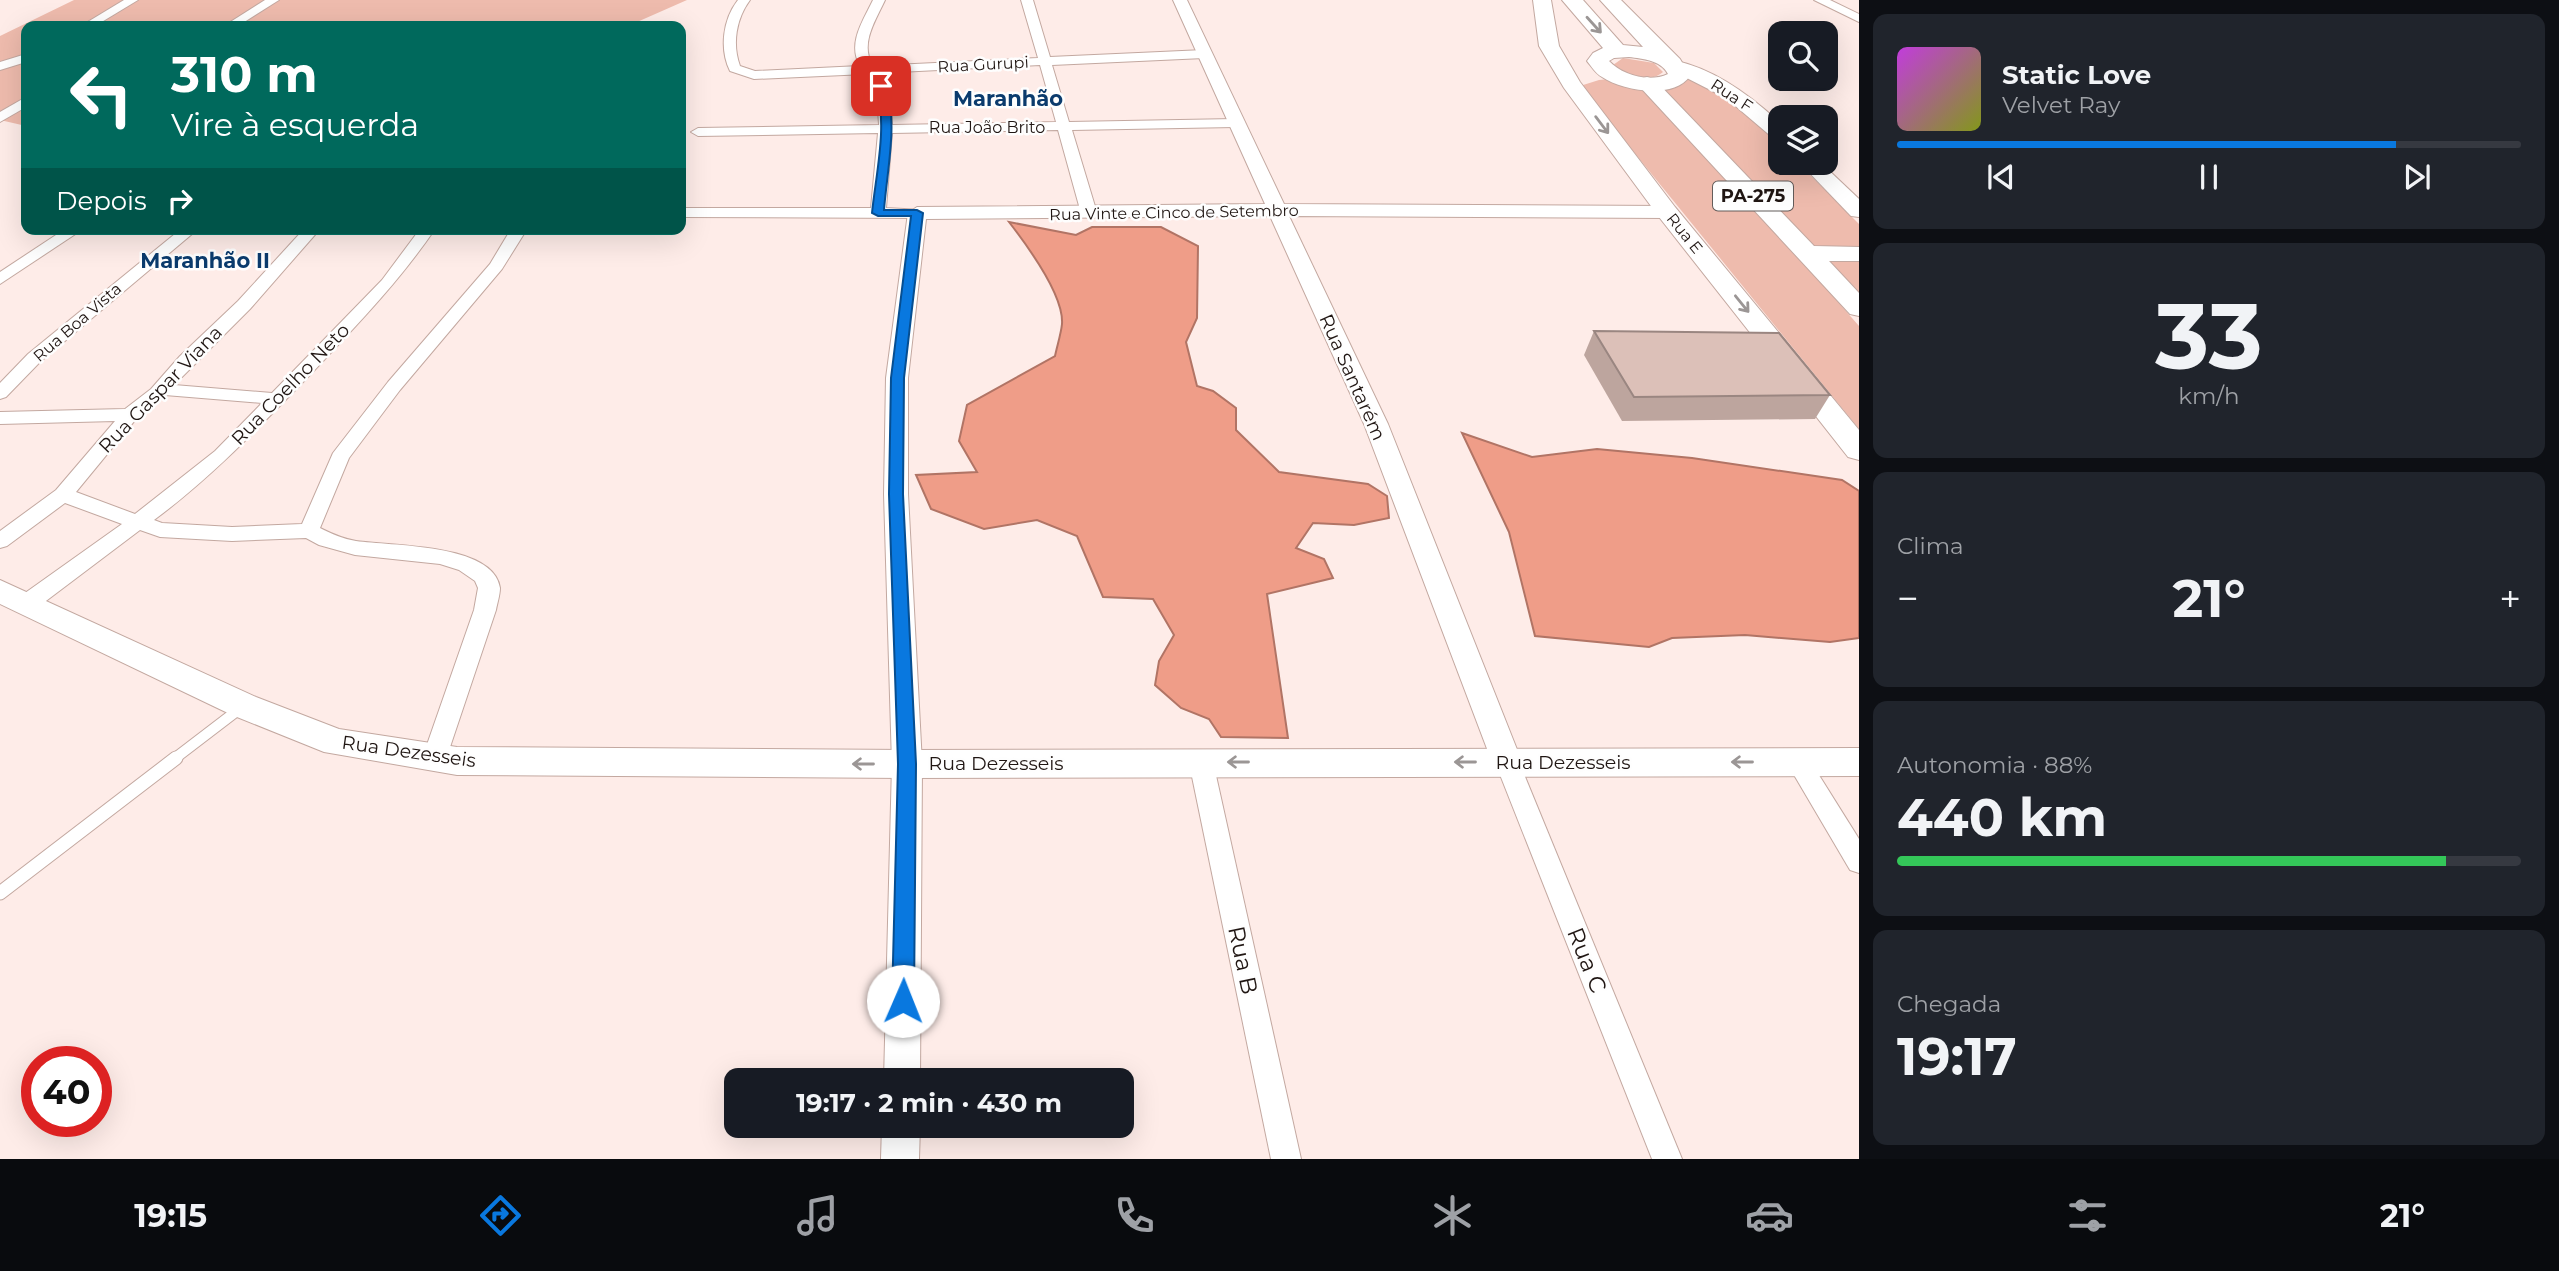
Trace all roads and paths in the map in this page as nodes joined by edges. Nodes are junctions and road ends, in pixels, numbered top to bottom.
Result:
1 (132, 0) edge
2 (273, 0) edge
3 (744, 0) edge
4 (878, 0) edge
5 (1027, 0) edge
6 (1180, 0) edge
7 (1542, 0) edge
8 (1571, 0) edge
9 (1610, 0) edge
10 (1821, 0) edge
11 (1859, 19) edge
12 (96, 21) edge
13 (238, 21) edge
14 (1617, 51) junction
15 (1204, 54) junction
16 (21, 60) edge
17 (1045, 61) junction
18 (1671, 63) junction
19 (0, 66) edge
20 (870, 70) junction
21 (1606, 71) junction
22 (1647, 83) junction
23 (1571, 84) junction
24 (21, 104) edge
25 (0, 118) edge
26 (1235, 122) junction
27 (1768, 122) edge
28 (1065, 127) junction
29 (886, 128) junction
30 (698, 132) dead end
31 (1822, 175) edge
32 (1278, 210) junction
33 (1859, 211) edge
34 (1667, 212) junction
35 (686, 213) edge
36 (878, 213) junction
37 (917, 213) junction
38 (1089, 213) junction
39 (67, 235) edge
40 (184, 235) edge
41 (308, 235) edge
42 (424, 235) edge
43 (515, 235) edge
44 (1808, 253) junction
45 (1859, 254) edge
46 (0, 279) edge
47 (1859, 308) edge
48 (160, 389) junction
49 (0, 393) edge
50 (276, 399) junction
51 (130, 415) junction
52 (0, 418) edge
53 (1859, 450) edge
54 (63, 495) junction
55 (136, 522) junction
56 (309, 531) junction
57 (0, 541) edge
58 (13, 597) edge
59 (244, 706) junction
60 (434, 759) junction
61 (1201, 762) junction
62 (1507, 762) junction
63 (1859, 762) edge
64 (1798, 763) junction
65 (907, 764) junction
66 (1859, 862) edge
67 (0, 893) edge
68 (902, 1068) edge
69 (901, 1138) edge
70 (900, 1159) edge
71 (1286, 1159) edge
72 (1667, 1159) edge

1 - 12 street
2 - 13 street
3 - 20 street, Rua Gurupi
4 - 20 street
5 - 17 street
6 - 15 street, Rua Santarém
7 - 23 main road, Rua E
8 -> 14 highway
9 - 18 highway
10 - 11 street
14 - 18 highway
14 - 21 highway
15 - 17 street, Rua Gurupi
15 - 26 street, Rua Santarém
16 - 19 street
17 - 20 street, Rua Gurupi
17 - 28 street
18 - 22 highway
18 - 27 main road, Rua F
20 - 29 street
21 - 22 highway
21 - 23 main road
22 - 44 main road, PA-275
23 -> 34 main road, Rua E
24 - 25 street
26 - 28 street, Rua João Brito
26 - 32 street, Rua Santarém
28 - 29 street, Rua João Brito
28 - 38 street
29 - 30 street, Rua João Brito
29 - 36 street
31 - 33 main road
32 - 34 street, Rua Vinte e Cinco de Setembro
32 - 38 street, Rua Vinte e Cinco de Setembro
32 - 62 street, Rua Santarém
34 -> 53 main road, Rua E
35 - 36 street, Rua Vinte e Cinco de Setembro
36 - 37 street, Rua Vinte e Cinco de Setembro
37 - 38 street, Rua Vinte e Cinco de Setembro
37 - 65 street
39 - 46 street
40 - 49 street, Rua Boa Vista
41 - 48 street, Rua Gaspar Viana
42 - 50 street, Rua Coelho Neto
43 - 56 street
44 - 45 main road
44 - 47 main road, PA-275
48 - 50 street
48 - 51 street, Rua Gaspar Viana
50 - 55 street, Rua Coelho Neto
51 - 52 street
51 - 54 street, Rua Gaspar Viana
54 - 55 street
54 - 57 street, Rua Gaspar Viana
55 - 56 street
55 - 58 street, Rua Coelho Neto
56 - 60 street
58 - 59 main road, Rua Dezesseis
59 - 60 main road, Rua Dezesseis
59 - 67 lane
65 -> 60 main road, Rua Dezesseis
62 -> 61 main road, Rua Dezesseis
61 - 65 main road, Rua Dezesseis
61 - 71 street, Rua B
64 -> 62 main road, Rua Dezesseis
62 - 72 street, Rua C
63 - 64 main road, Rua Dezesseis
64 - 66 street
65 - 68 street
69 - 70 street

